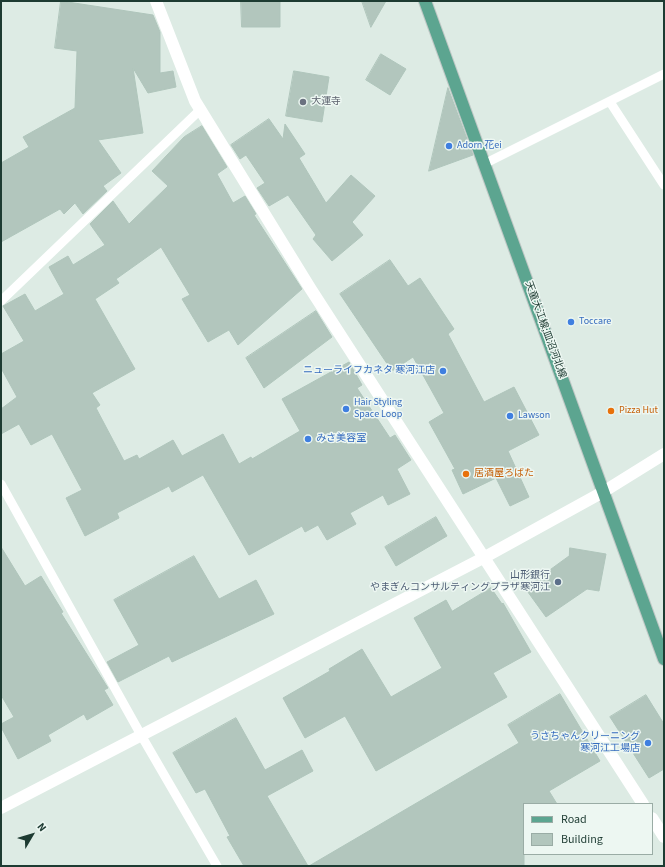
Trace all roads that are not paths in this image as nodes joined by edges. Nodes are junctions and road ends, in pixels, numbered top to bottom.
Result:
1 (156, 1) edge
2 (425, 1) edge
3 (664, 74) edge
4 (610, 102) junction
5 (201, 109) junction
6 (484, 164) junction
7 (664, 185) edge
8 (1, 301) edge
9 (664, 454) edge
10 (1, 484) edge
11 (603, 492) junction
12 (485, 557) junction
13 (664, 659) edge
14 (141, 735) junction
15 (642, 803) edge
16 (1, 808) edge
17 (653, 820) edge
18 (664, 837) edge
19 (217, 866) edge

1 - 5 street
2 - 6 main road, 天童大江線;皿沼河北線
3 - 4 lane
4 - 6 lane
4 - 7 lane
5 - 8 lane
5 - 12 street
6 - 11 main road, 天童大江線;皿沼河北線
9 - 11 street
10 - 14 lane
11 - 12 street
11 - 13 main road, 天童大江線;皿沼河北線
12 - 14 street
12 - 15 street
14 - 16 street
14 - 19 lane
17 - 18 street

